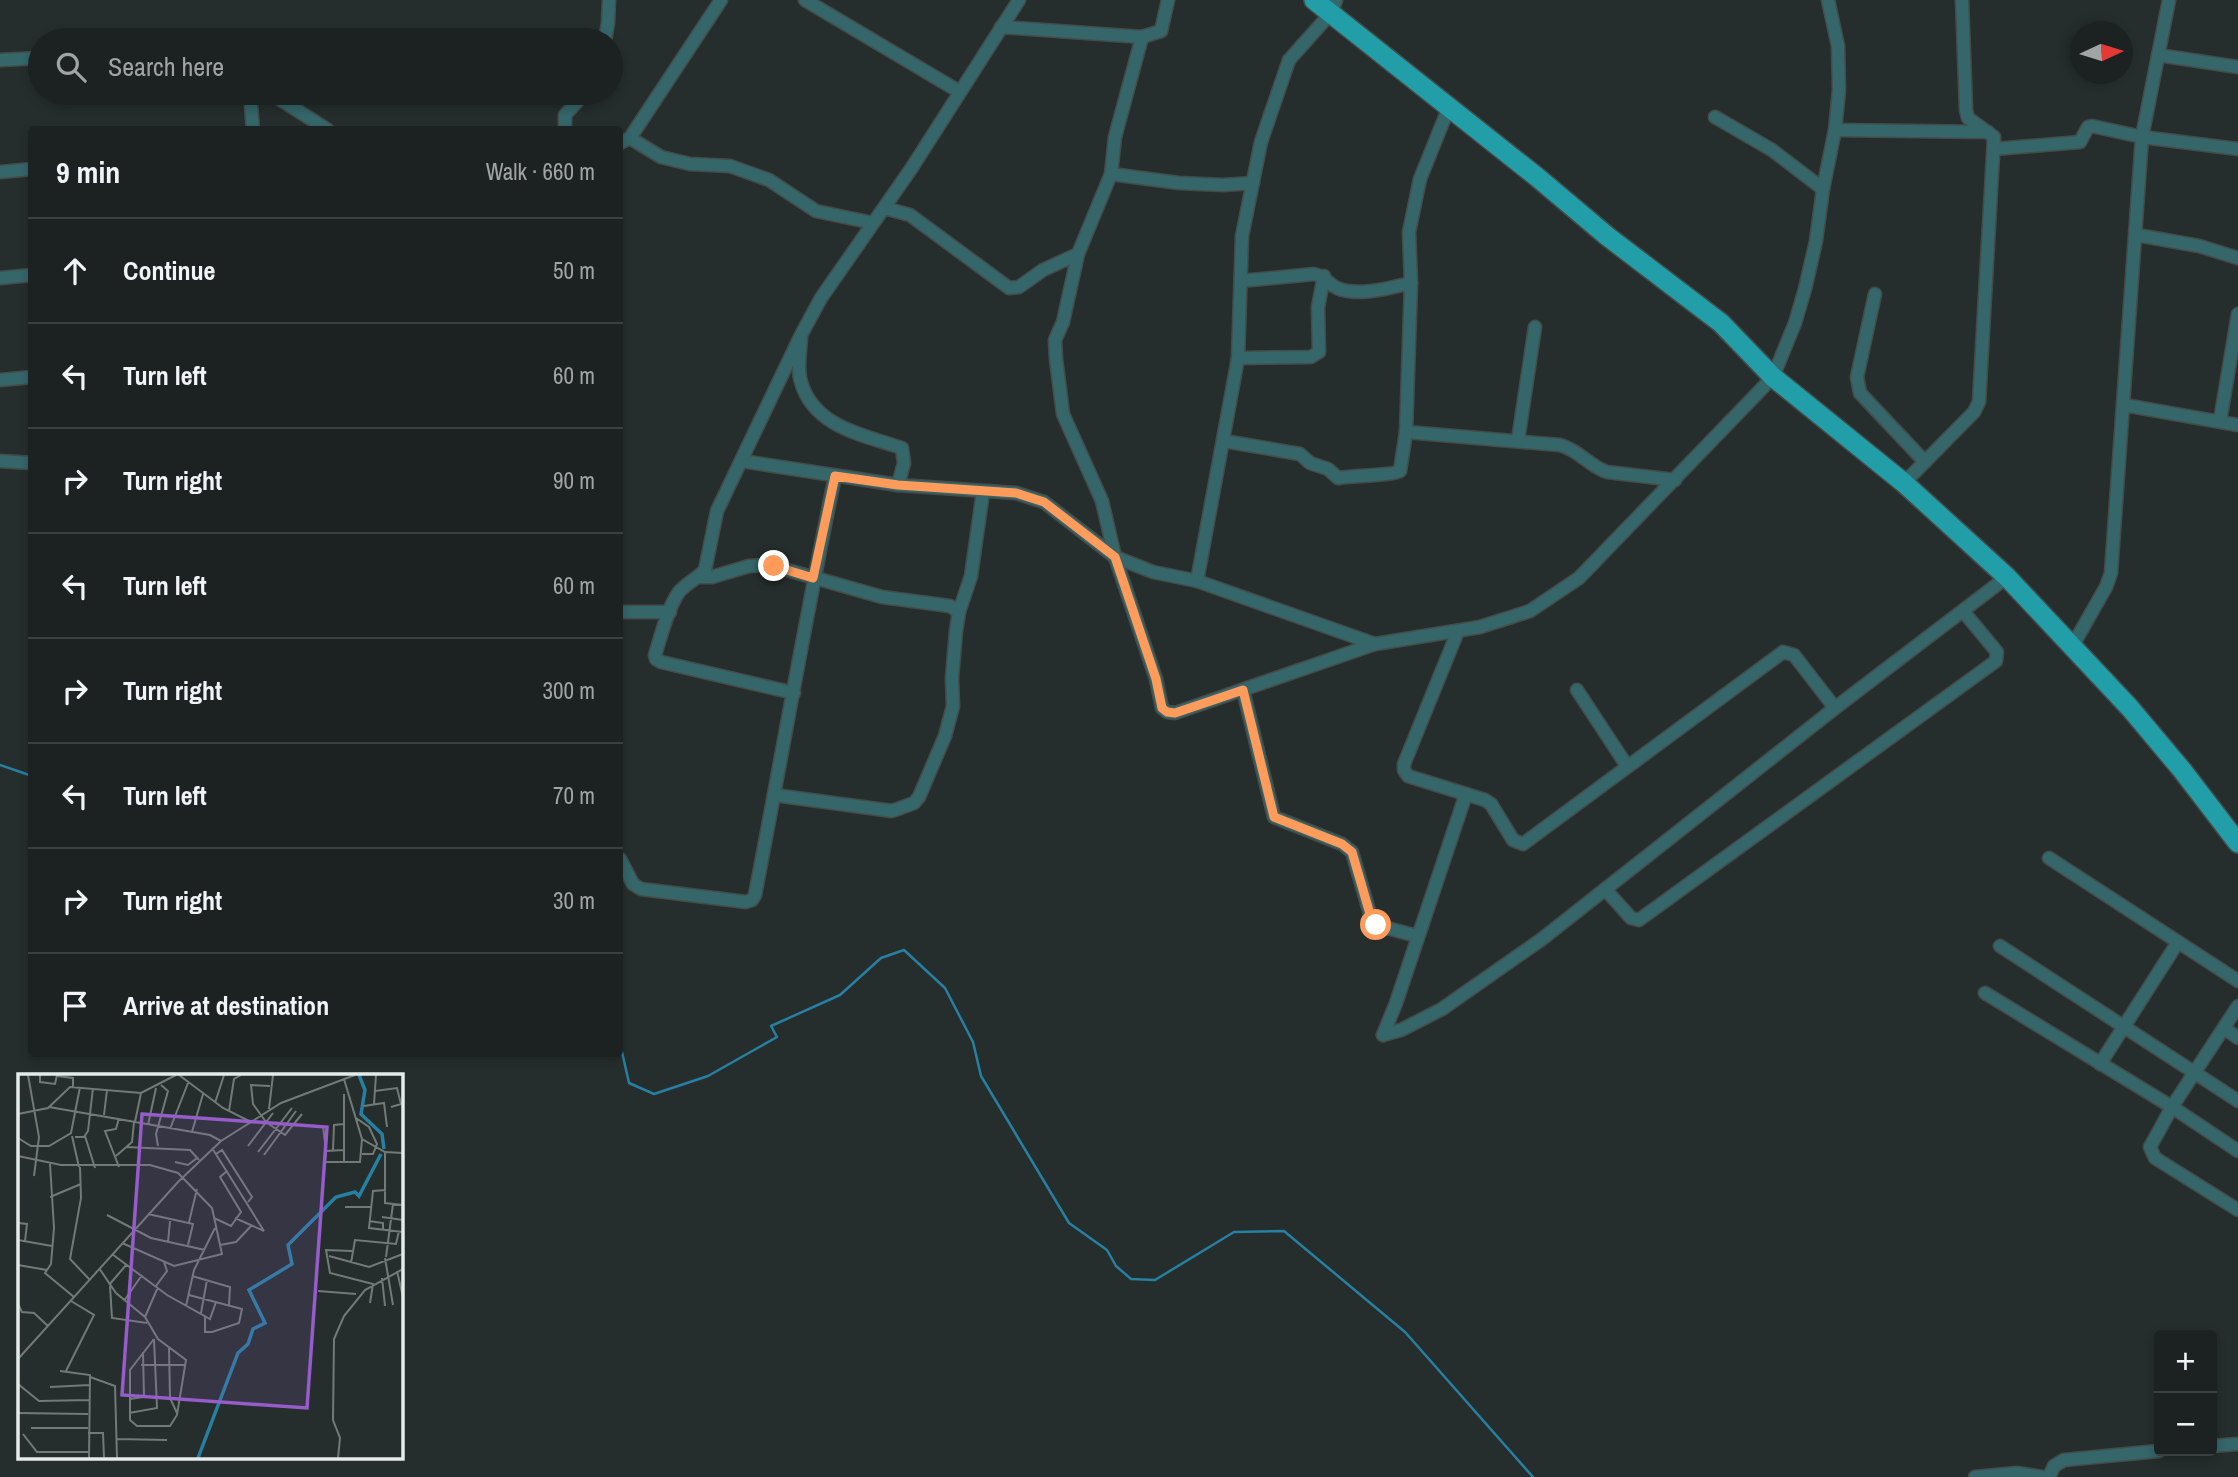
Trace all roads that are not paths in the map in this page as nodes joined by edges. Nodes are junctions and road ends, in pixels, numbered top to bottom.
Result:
1 (608, 0) edge
2 (721, 0) edge
3 (805, 0) edge
4 (1019, 0) edge
5 (1168, 0) edge
6 (1314, 0) edge
7 (1828, 0) edge
8 (1962, 0) edge
9 (2169, 0) edge
10 (1334, 7) edge
11 (1001, 27) junction
12 (607, 28) edge
13 (1142, 37) junction
14 (2158, 55) junction
15 (28, 59) edge
16 (0, 60) edge
17 (2238, 67) edge
18 (960, 92) junction
19 (251, 105) edge
20 (289, 105) edge
21 (574, 105) edge
22 (1449, 107) junction
23 (1715, 117) dead end
24 (253, 126) edge
25 (322, 126) edge
26 (565, 126) edge
27 (1835, 130) junction
28 (1988, 132) junction
29 (2142, 136) junction
30 (625, 141) edge
31 (1994, 149) junction
32 (2238, 149) edge
33 (28, 169) edge
34 (0, 172) edge
35 (1111, 174) junction
36 (1253, 183) junction
37 (897, 189) junction
38 (1823, 189) junction
39 (884, 208) junction
40 (910, 215) junction
41 (873, 223) junction
42 (2137, 235) junction
43 (1078, 254) junction
44 (2238, 258) edge
45 (28, 275) edge
46 (1324, 276) junction
47 (0, 278) edge
48 (1241, 281) junction
49 (1411, 283) junction
50 (1875, 294) dead end
51 (2238, 314) edge
52 (1535, 327) dead end
53 (801, 335) junction
54 (1238, 358) junction
55 (28, 377) edge
56 (1773, 377) junction
57 (0, 380) edge
58 (2124, 405) junction
59 (2220, 421) junction
60 (2238, 425) edge
61 (1406, 432) junction
62 (1518, 440) junction
63 (1224, 442) junction
64 (0, 460) edge
65 (742, 461) junction
66 (1925, 462) junction
67 (28, 463) edge
68 (835, 476) junction
69 (1675, 480) junction
70 (1904, 483) junction
71 (898, 485) junction
72 (983, 492) junction
73 (1115, 557) junction
74 (698, 577) junction
75 (2007, 577) junction
76 (813, 578) junction
77 (1197, 581) junction
78 (1963, 611) junction
79 (623, 612) edge
80 (670, 612) junction
81 (960, 612) junction
82 (1458, 631) junction
83 (1375, 644) junction
84 (2073, 645) junction
85 (1243, 690) junction
86 (1577, 690) dead end
87 (794, 693) junction
88 (1835, 708) junction
89 (1627, 766) junction
90 (1466, 794) junction
91 (775, 795) junction
92 (2238, 843) edge
93 (2049, 858) dead end
94 (623, 865) edge
95 (1605, 889) junction
96 (1418, 936) junction
97 (2178, 942) junction
98 (2000, 946) dead end
99 (2238, 981) edge
100 (1985, 993) dead end
101 (2238, 1006) edge
102 (2124, 1027) junction
103 (2224, 1028) junction
104 (2238, 1038) edge
105 (2100, 1064) junction
106 (2195, 1073) junction
107 (2238, 1101) edge
108 (2172, 1107) junction
109 (2238, 1151) edge
110 (2238, 1210) edge
111 (2238, 1444) edge
112 (2217, 1446) edge
113 (2154, 1451) edge
114 (1975, 1477) edge
115 (2042, 1477) edge
116 (2049, 1477) edge

1 - 12 street
2 - 30 street
3 - 18 street
4 - 11 street
5 - 13 street
6 - 10 main road
7 - 27 street
8 - 28 street
9 - 14 street
10 - 22 main road
10 - 36 street
11 - 13 street
11 - 18 street
13 - 35 street
14 - 17 street
14 - 29 street
15 - 16 street
18 - 37 street
19 - 24 street
20 - 25 street
21 - 26 street
22 - 49 street
22 - 56 main road
23 - 38 street
27 - 28 street
27 - 38 street
28 - 31 street
29 - 31 street
29 - 32 street
29 - 42 street
30 - 41 street
31 - 66 street
33 - 34 street
35 - 36 street
35 - 43 street
36 - 48 street
37 - 39 street
37 - 40 street
38 - 56 street
39 - 40 street
39 - 41 street
40 - 43 street
41 - 53 street
42 - 44 street
42 - 58 street
43 - 73 street
45 - 47 street
46 - 48 street
46 - 49 street
46 - 54 street
48 - 54 street
49 - 61 street
50 - 66 street
51 - 59 street
52 - 62 street
53 - 65 street
53 - 71 street
54 - 63 street
55 - 57 street
56 - 69 street
56 - 70 main road
58 - 59 street
58 - 84 street
59 - 60 street
61 - 62 street
61 - 63 street
62 - 69 street
63 - 77 street
64 - 67 street
65 - 68 street
65 - 74 street
66 - 70 street
68 - 71 street
68 - 76 street
69 - 82 street
70 - 75 main road
71 - 72 street
72 - 73 street
72 - 81 street
73 - 77 street
73 - 85 street
74 - 76 street
74 - 80 street
75 - 78 street
75 - 84 main road
76 - 81 street
76 - 87 street
77 - 83 street
78 - 88 street
78 - 95 street
79 - 80 street
80 - 87 street
81 - 91 street
82 - 83 street
82 - 90 street
83 - 85 street
84 - 92 main road
85 - 96 street
86 - 89 street
87 - 91 street
88 - 89 street
88 - 95 street
89 - 90 street
90 - 96 street
91 - 94 street
93 - 97 street
95 - 96 street
97 - 99 street
97 - 102 street
98 - 102 street
100 - 105 street
101 - 103 street
102 - 105 street
102 - 106 street
103 - 104 street
103 - 106 street
105 - 108 street
106 - 107 street
106 - 108 street
108 - 109 street
108 - 110 street
111 - 112 street
113 - 116 street
114 - 115 street

